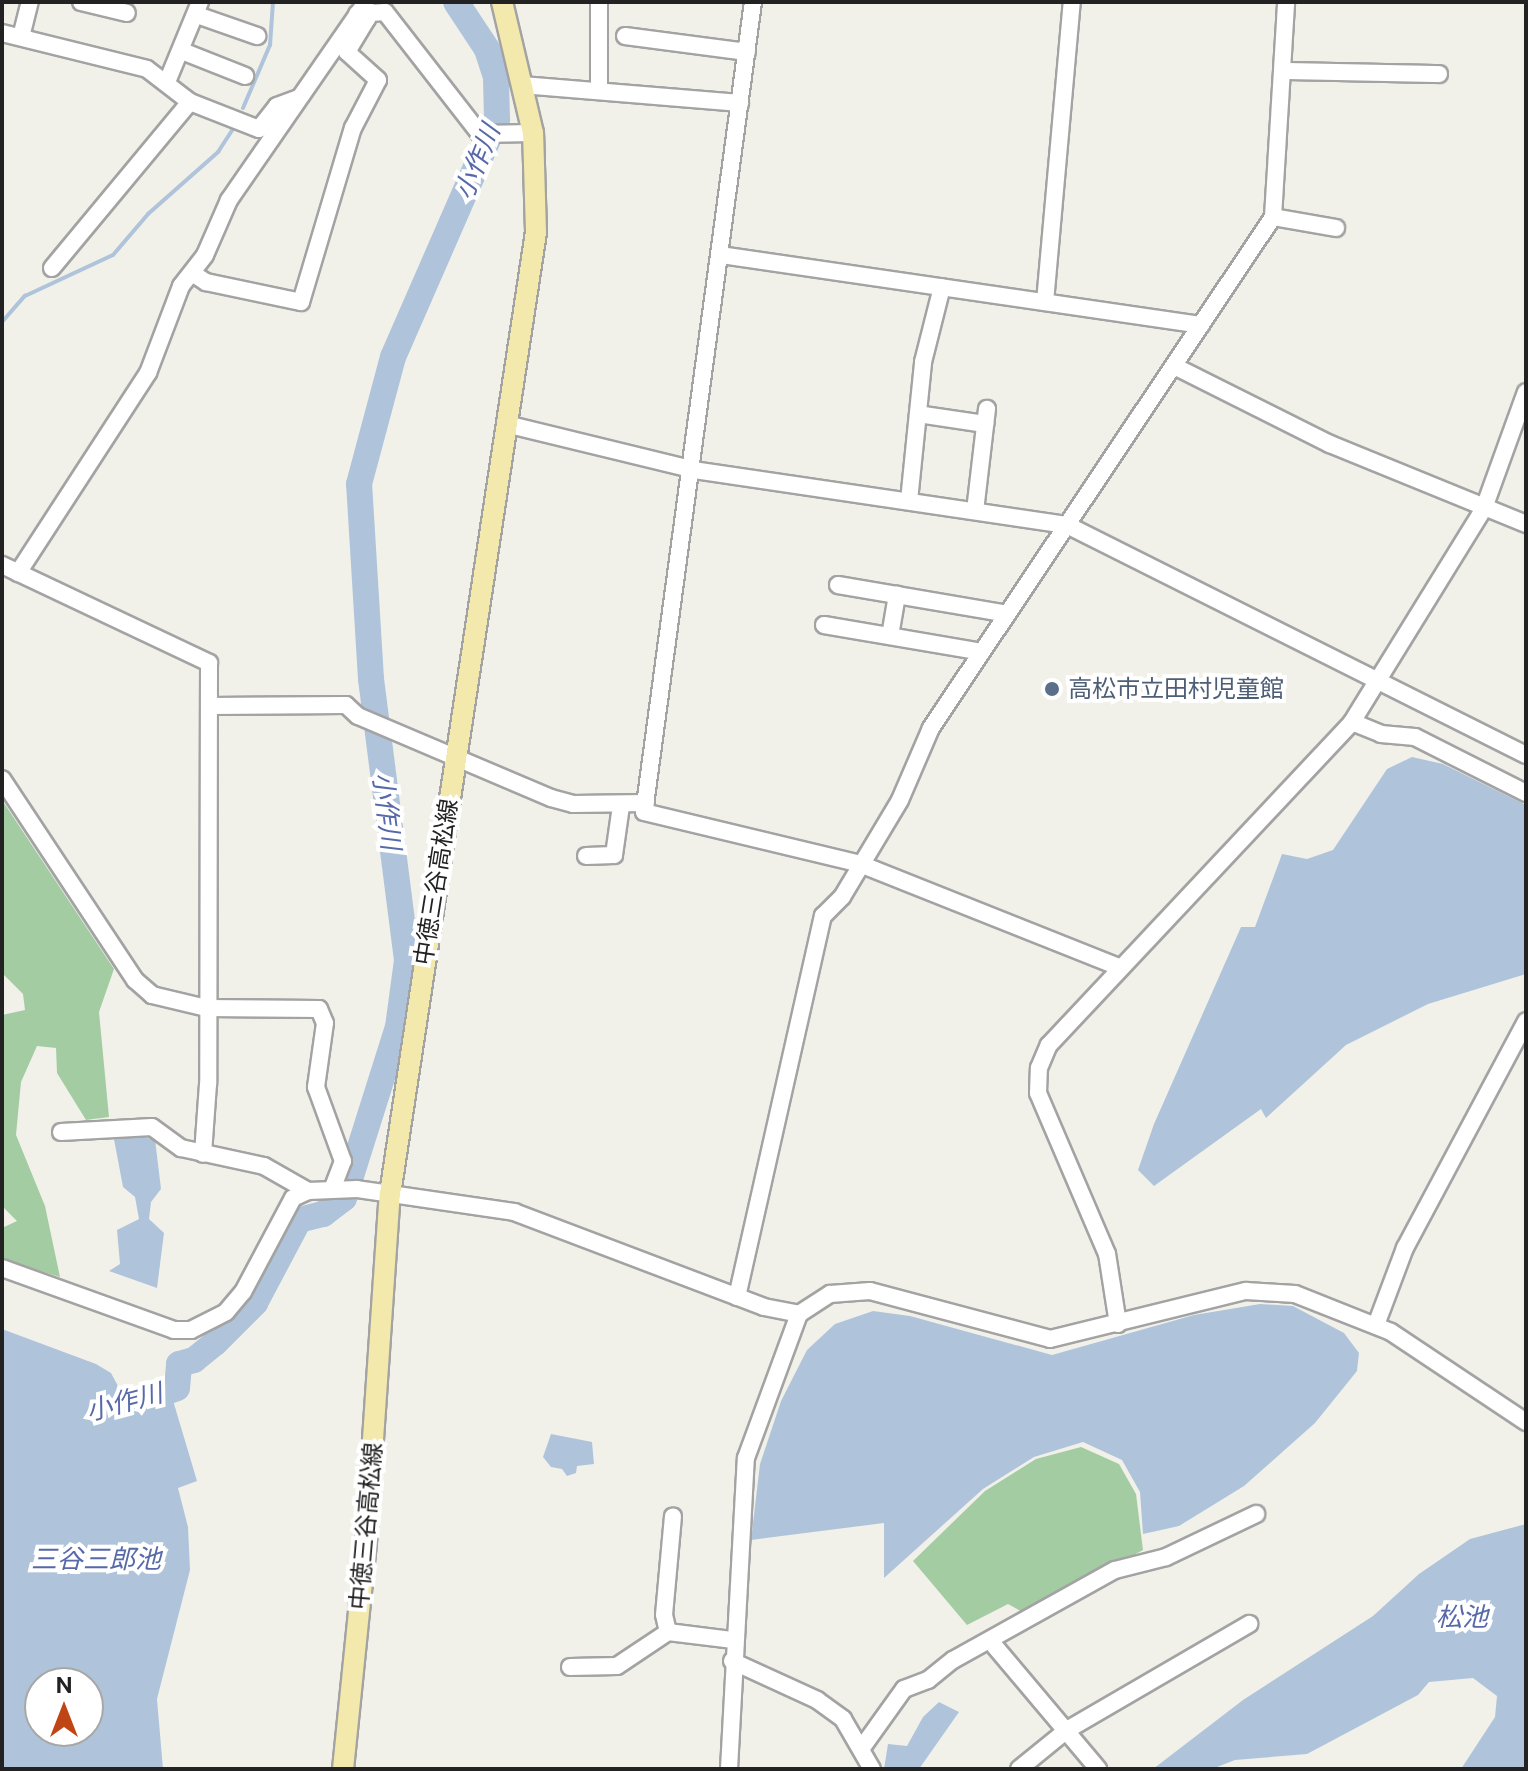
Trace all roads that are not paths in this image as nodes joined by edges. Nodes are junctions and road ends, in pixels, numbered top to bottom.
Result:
1 (30, 2) edge
2 (81, 2) edge
3 (502, 2) edge
4 (599, 2) edge
5 (753, 2) edge
6 (1072, 2) edge
7 (1286, 2) edge
8 (198, 8) edge
9 (362, 8) edge
10 (127, 13) dead end
11 (2, 33) edge
12 (257, 36) dead end
13 (625, 36) dead end
14 (21, 37) junction
15 (182, 51) junction
16 (747, 52) junction
17 (1283, 71) junction
18 (1439, 74) dead end
19 (245, 76) dead end
20 (167, 82) junction
21 (522, 85) junction
22 (599, 87) junction
23 (299, 98) junction
24 (190, 102) junction
25 (740, 103) junction
26 (533, 133) junction
27 (1273, 217) junction
28 (1336, 228) dead end
29 (721, 255) junction
30 (52, 268) dead end
31 (192, 273) junction
32 (942, 287) junction
33 (1045, 302) junction
34 (1201, 325) junction
35 (1174, 366) junction
36 (1526, 392) edge
37 (918, 414) junction
38 (506, 424) junction
39 (694, 470) junction
40 (909, 501) junction
41 (1484, 508) junction
42 (975, 511) junction
43 (1526, 524) edge
44 (1067, 525) junction
45 (2, 565) edge
46 (18, 573) junction
47 (838, 585) dead end
48 (897, 595) junction
49 (1008, 614) junction
50 (824, 625) dead end
51 (890, 636) junction
52 (982, 652) junction
53 (1379, 679) junction
54 (209, 706) junction
55 (1352, 722) junction
56 (455, 755) junction
57 (1526, 755) edge
58 (2, 779) edge
59 (1526, 793) edge
60 (646, 803) junction
61 (621, 806) junction
62 (586, 856) dead end
63 (860, 864) junction
64 (1119, 967) junction
65 (206, 1008) junction
66 (1526, 1021) edge
67 (61, 1132) dead end
68 (203, 1154) junction
69 (336, 1189) junction
70 (308, 1191) junction
71 (390, 1194) junction
72 (2, 1268) edge
73 (737, 1297) junction
74 (799, 1314) junction
75 (1118, 1324) junction
76 (1376, 1325) junction
77 (1526, 1422) edge
78 (1256, 1514) dead end
79 (673, 1516) dead end
80 (1249, 1624) dead end
81 (668, 1632) junction
82 (732, 1640) junction
83 (992, 1643) junction
84 (732, 1661) junction
85 (570, 1667) dead end
86 (1067, 1730) junction
87 (861, 1749) junction
88 (343, 1769) edge
89 (729, 1769) edge
90 (872, 1769) edge
91 (1019, 1769) edge
92 (1098, 1769) edge

1 - 14 street
2 - 10 street
3 - 21 main road, 中徳三谷高松線
4 - 22 street
5 - 16 street
6 - 33 street
7 - 17 street
8 - 12 street
8 - 15 street
9 - 23 street
9 - 26 street
9 - 31 street
11 - 14 street
13 - 16 street
14 - 20 street
15 - 19 street
15 - 20 street
16 - 25 street
17 - 18 street
17 - 27 street
20 - 24 street
21 - 22 street
21 - 26 main road, 中徳三谷高松線
22 - 25 street
23 - 24 street
23 - 31 street
24 - 30 street
25 - 29 street
26 - 38 main road, 中徳三谷高松線
27 - 28 street
27 - 34 street
29 - 32 street
29 - 39 street
31 - 46 street
32 - 33 street
32 - 37 street
33 - 34 street
34 - 35 street
35 - 41 street
35 - 44 street
36 - 41 street
37 - 40 street
37 - 42 street
38 - 39 street
38 - 56 main road, 中徳三谷高松線
39 - 40 street
39 - 60 street
40 - 42 street
41 - 43 street
41 - 53 street
42 - 44 street
44 - 49 street
44 - 53 street
45 - 46 street
46 - 54 street
47 - 48 street
48 - 49 street
48 - 51 street
49 - 52 street
50 - 51 street
51 - 52 street
52 - 63 street
53 - 55 street
53 - 57 street
54 - 56 street
54 - 65 street
55 - 59 street
55 - 64 street
56 - 61 street
56 - 71 main road, 中徳三谷高松線
58 - 65 street
60 - 61 street
60 - 63 street
61 - 62 street
63 - 64 street
63 - 73 street
64 - 75 street
65 - 68 street
65 - 69 street
66 - 76 street
67 - 68 street
68 - 70 street
69 - 70 street
69 - 71 street
70 - 72 street
71 - 73 street
71 - 88 main road, 中徳三谷高松線
73 - 74 street
74 - 75 street
74 - 82 street
75 - 76 street
76 - 77 street
78 - 83 street
79 - 81 street
80 - 86 street
81 - 82 street
81 - 85 street
82 - 84 street
83 - 86 street
83 - 87 street
84 - 87 street
84 - 89 street
86 - 91 street
86 - 92 street
87 - 90 street

